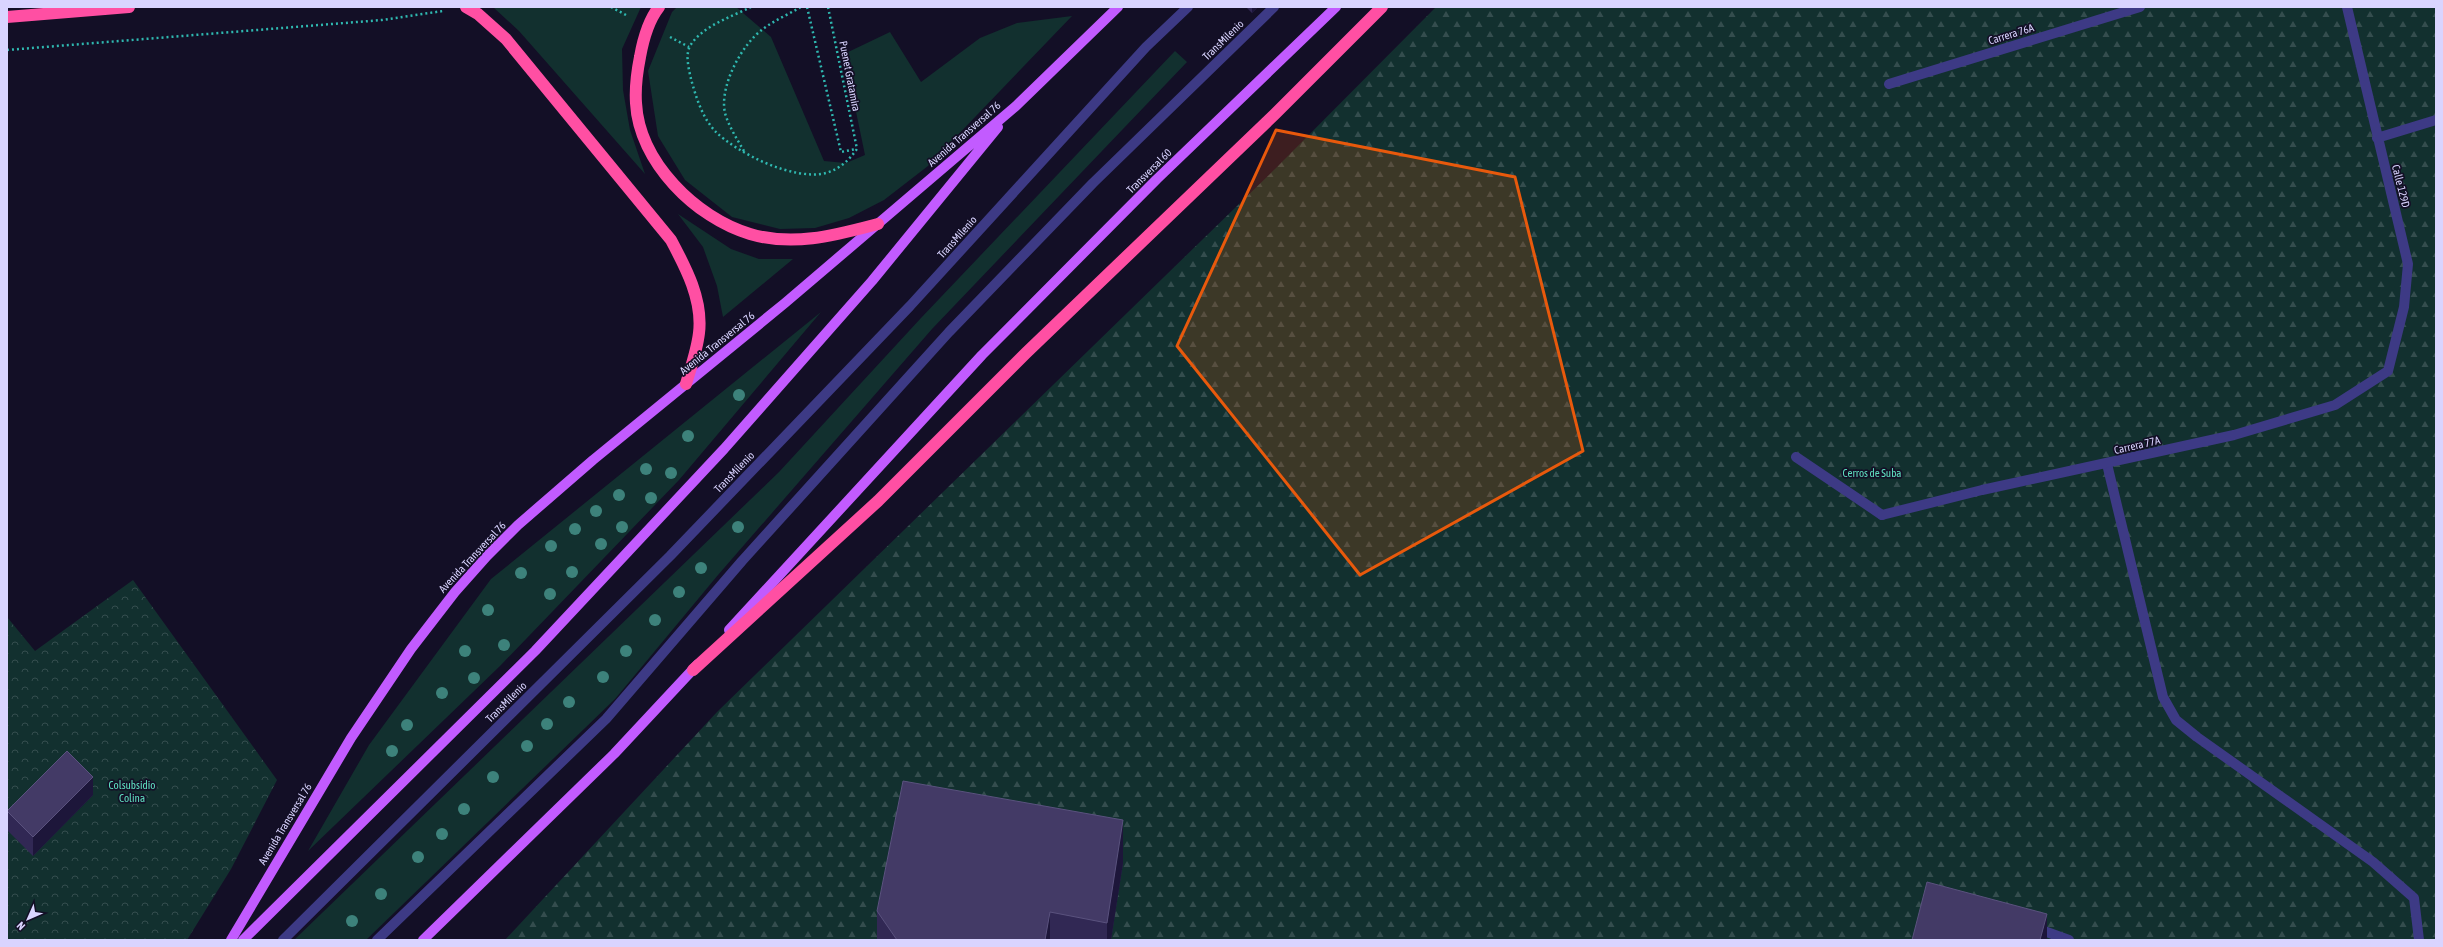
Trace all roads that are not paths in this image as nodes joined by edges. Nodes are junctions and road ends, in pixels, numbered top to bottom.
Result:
1 (129, 7) edge
2 (466, 7) edge
3 (659, 7) edge
4 (1118, 7) edge
5 (1188, 7) edge
6 (1274, 7) edge
7 (1336, 7) edge
8 (1382, 7) edge
9 (2140, 7) edge
10 (2347, 7) edge
11 (7, 17) edge
12 (1888, 84) dead end
13 (1018, 103) junction
14 (2436, 120) edge
15 (2377, 138) junction
16 (878, 224) junction
17 (2388, 371) joint
18 (686, 384) junction
19 (1796, 456) dead end
20 (2107, 464) junction
21 (693, 670) junction
22 (2044, 931) edge
23 (231, 940) edge
24 (243, 940) edge
25 (283, 940) edge
26 (377, 940) edge
27 (423, 940) edge
28 (2069, 940) edge
29 (2419, 940) edge

1 - 11 highway
2 - 18 highway
3 - 16 highway
4 - 13 main road
5 - 25 street, TransMilenio
6 - 26 street, TransMilenio
7 - 21 main road, Transversal 60
8 - 21 highway
9 - 12 street, Carrera 76A
10 - 15 street, Calle 129D
13 - 16 main road, Avenida Transversal 76
13 - 24 main road, Avenida Transversal 76
14 - 15 street
15 - 17 street, Calle 129D
16 - 18 main road, Avenida Transversal 76
17 - 20 street, Carrera 77A
18 - 23 main road, Avenida Transversal 76
19 - 20 street, Carrera 77A
20 - 29 street
21 - 27 main road
22 - 28 street

